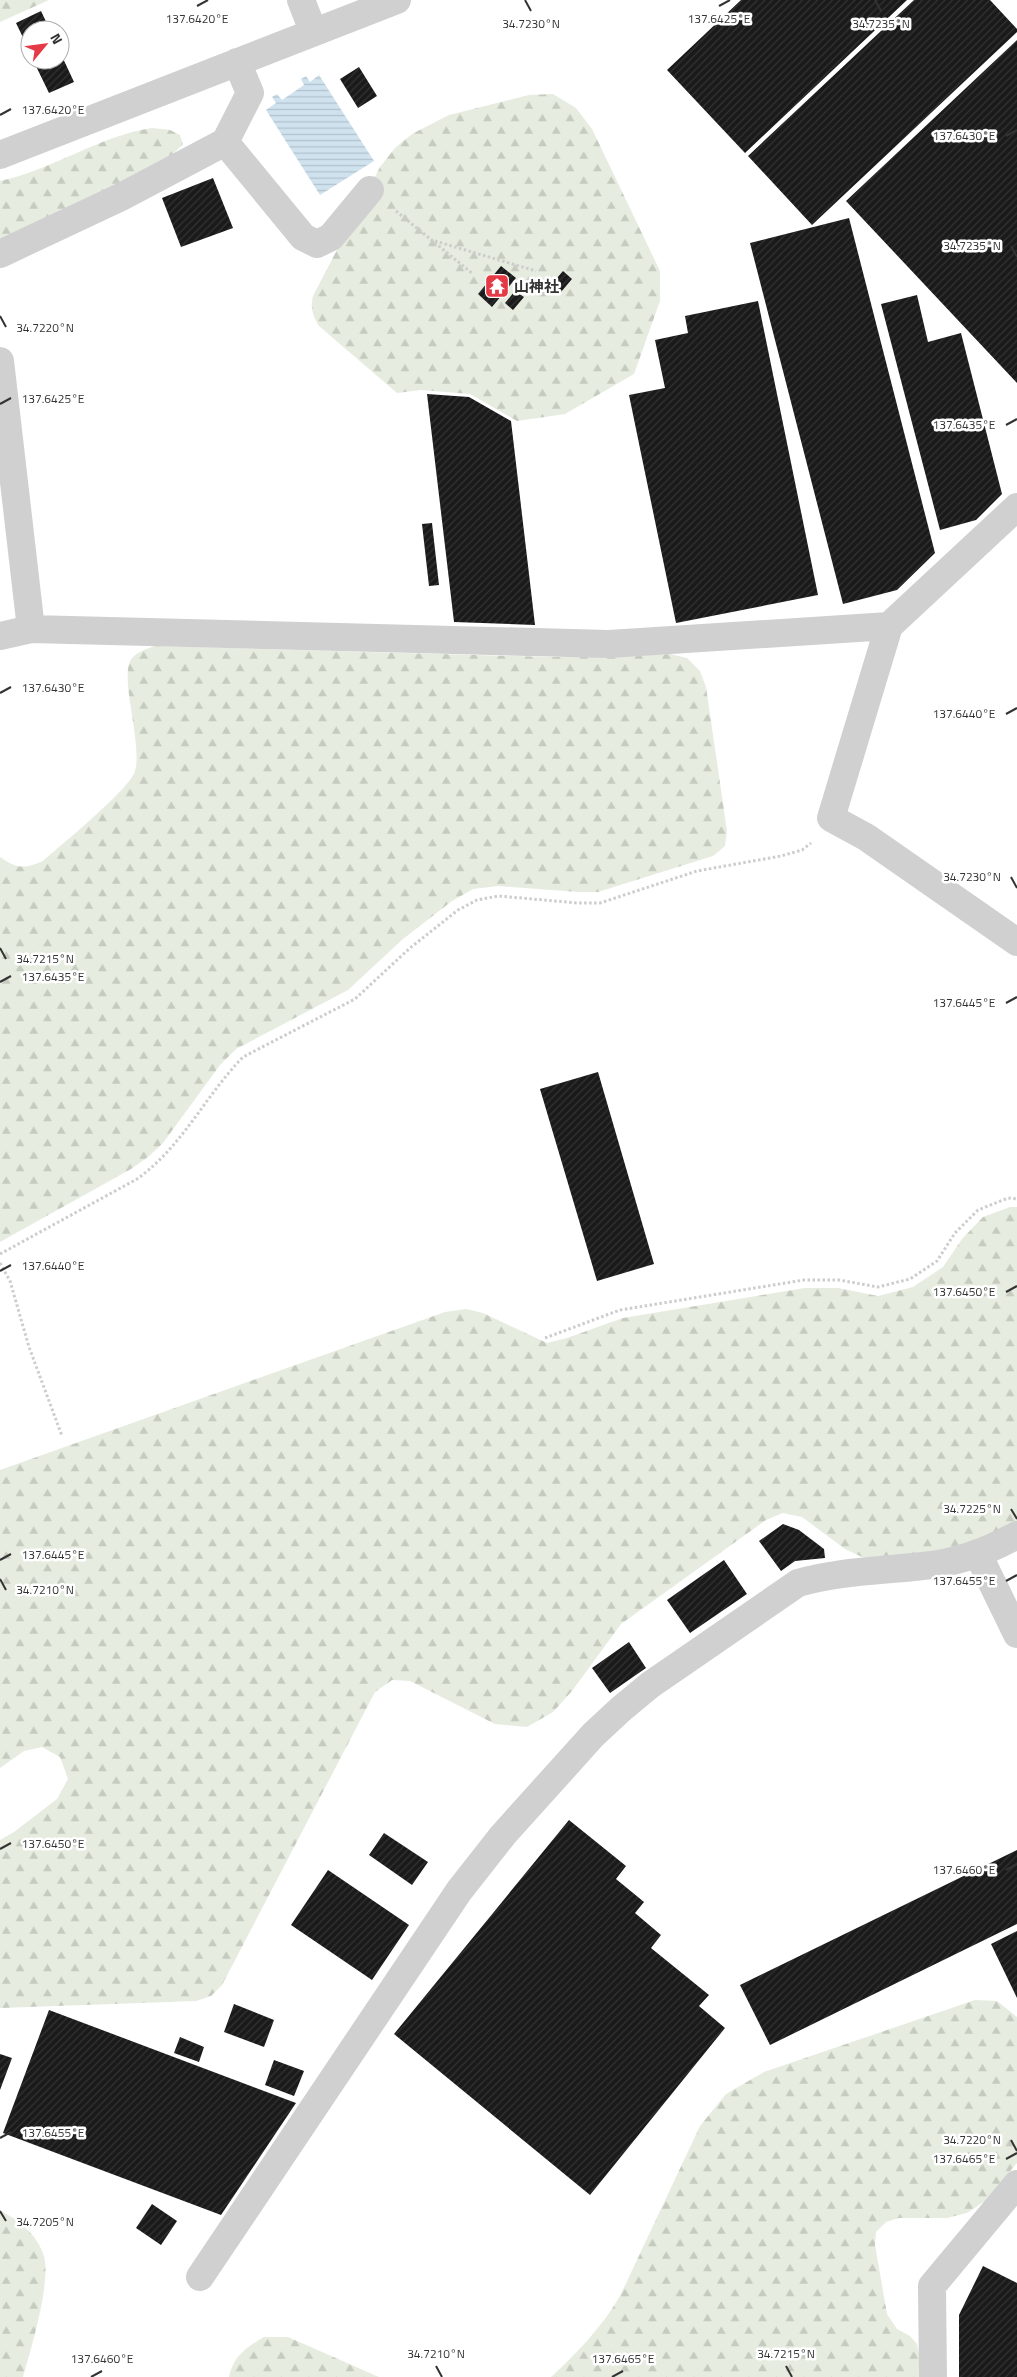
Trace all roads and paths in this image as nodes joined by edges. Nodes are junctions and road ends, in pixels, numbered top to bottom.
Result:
1 (301, 0) edge
2 (397, 0) edge
3 (313, 31) junction
4 (237, 62) junction
5 (225, 142) junction
6 (0, 156) edge
7 (370, 190) joint
8 (432, 240) junction
9 (0, 254) edge
10 (536, 271) dead end
11 (473, 274) dead end
12 (0, 361) edge
13 (1017, 507) edge
14 (889, 626) junction
15 (31, 629) junction
16 (0, 636) edge
17 (831, 818) junction
18 (1017, 942) edge
19 (1017, 1199) edge
20 (0, 1254) edge
21 (0, 1263) edge
22 (544, 1338) dead end
23 (62, 1436) dead end
24 (1017, 1536) edge
25 (978, 1554) junction
26 (1017, 1634) edge
27 (1017, 2184) edge
28 (200, 2278) dead end
29 (933, 2377) edge

1 - 3 street
2 - 3 street
3 - 4 street
4 - 5 street
4 - 6 street
5 - 7 street
5 - 9 street
7 - 8 path
8 - 10 path
8 - 11 path
12 - 15 street
13 - 14 street
14 - 15 street
14 - 17 street
15 - 16 street
17 - 18 street
17 - 20 path
19 - 22 path
21 - 23 path
24 - 25 street
25 - 26 street
25 - 28 street
27 - 29 street

